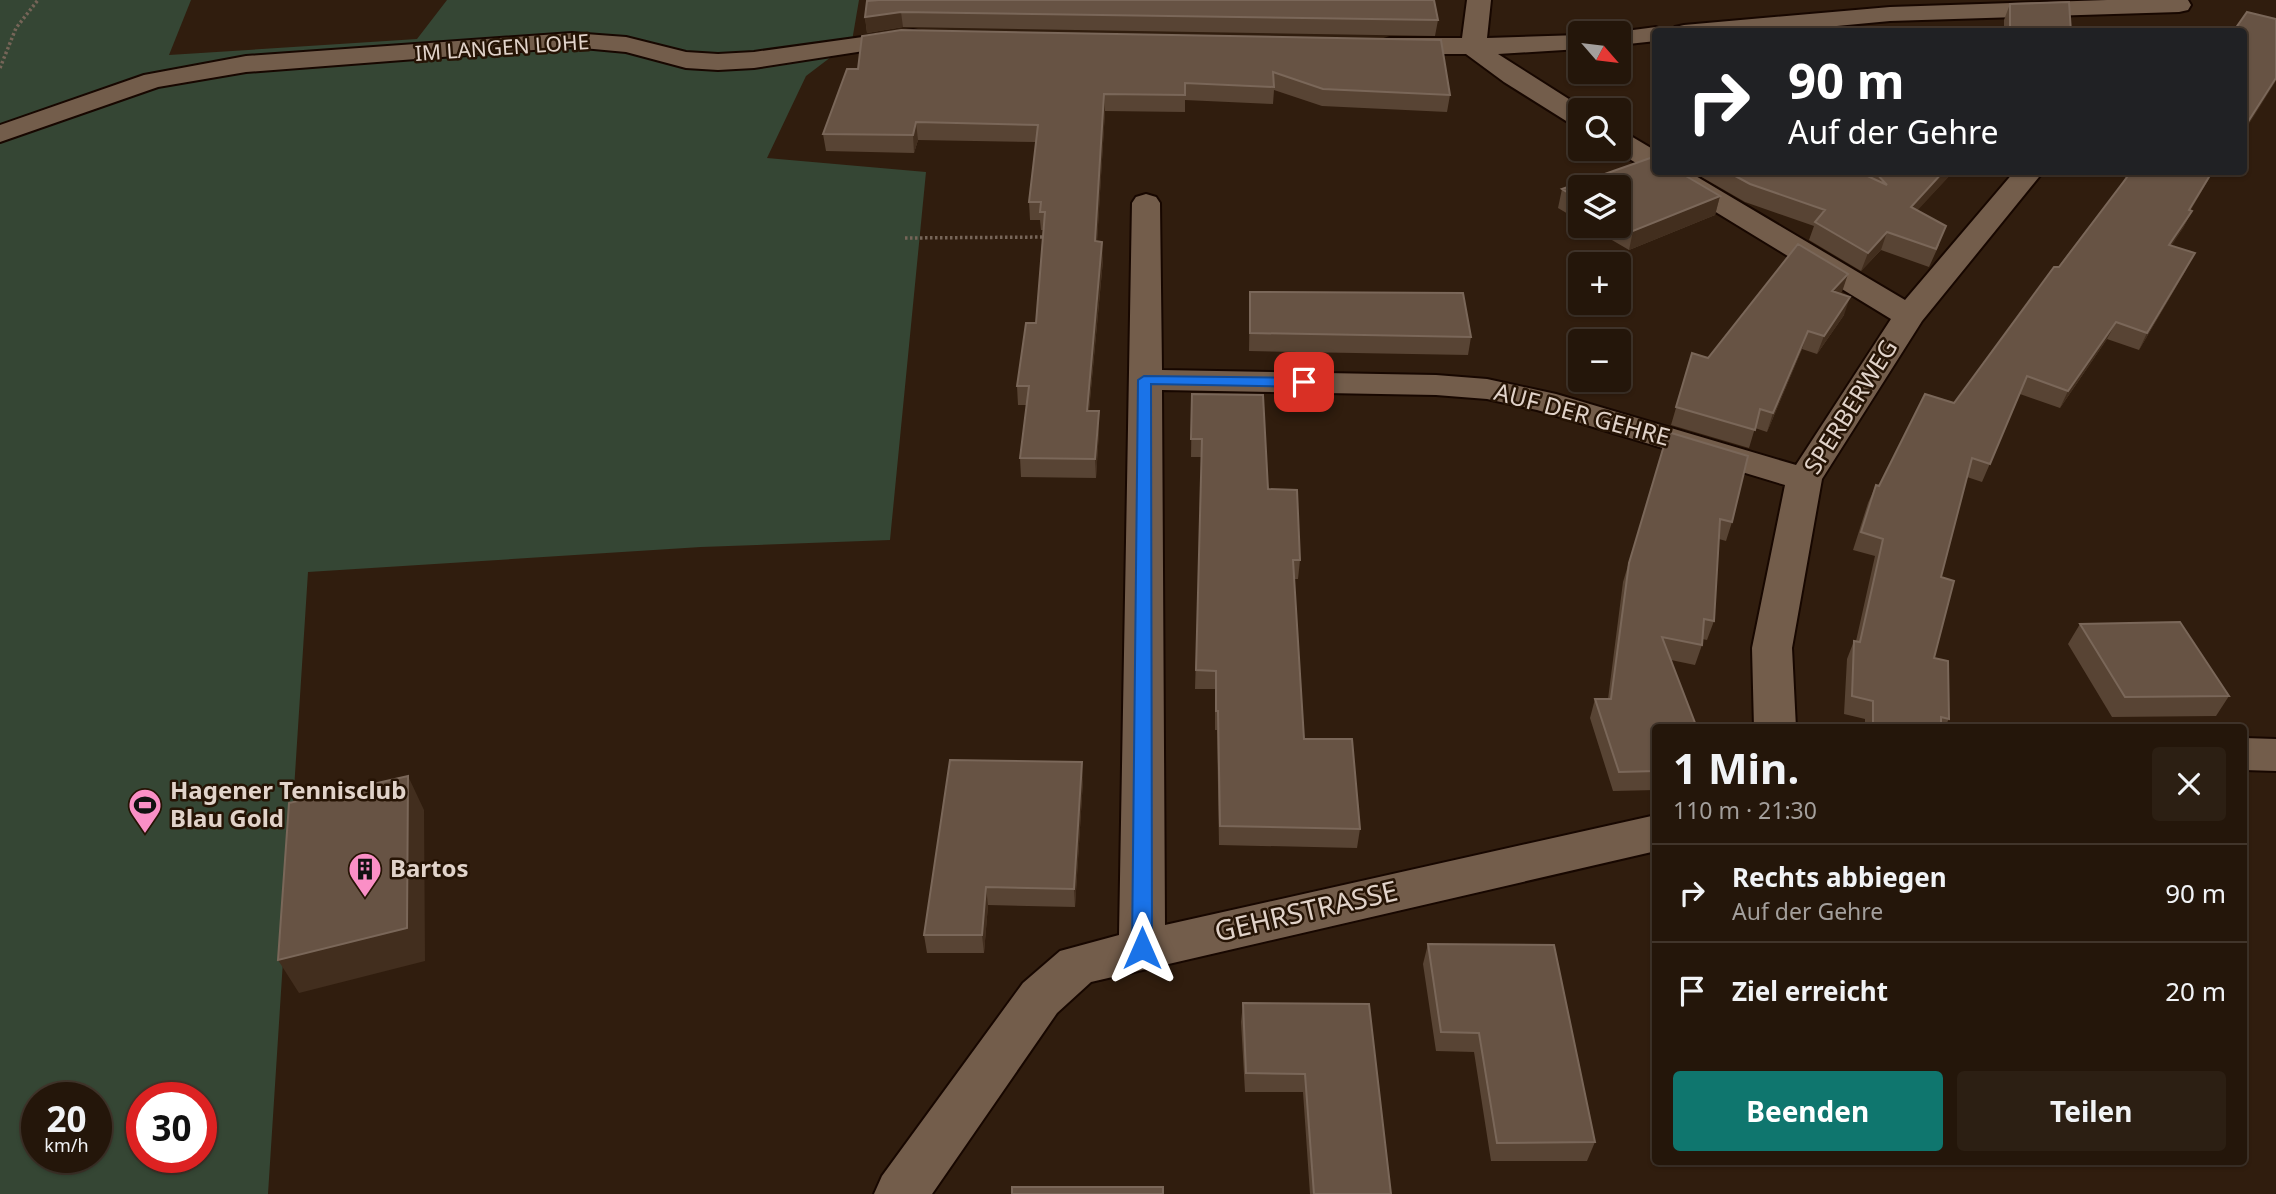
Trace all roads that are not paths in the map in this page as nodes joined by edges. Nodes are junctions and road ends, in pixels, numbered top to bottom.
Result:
1 (1479, 0) edge
2 (2182, 3) edge
3 (1730, 28) edge
4 (2159, 28) edge
5 (1652, 34) edge
6 (1631, 37) edge
7 (942, 38) edge
8 (1568, 43) edge
9 (1362, 45) edge
10 (1473, 47) junction
11 (1568, 111) edge
12 (0, 134) edge
13 (1631, 148) edge
14 (1652, 161) edge
15 (1675, 175) edge
16 (2026, 175) edge
17 (1146, 203) dead end
18 (1909, 316) junction
19 (1144, 380) junction
20 (1804, 479) junction
21 (1775, 724) edge
22 (2247, 754) edge
23 (2276, 755) edge
24 (1652, 834) edge
25 (1142, 948) junction
26 (901, 1194) edge

1 - 10 street
2 - 3 street
2 - 4 street
5 - 6 street
7 - 12 street, IM LANGEN LOHE
8 - 10 street
9 - 10 street
10 - 11 street
13 - 14 street
15 - 18 street
16 - 18 street, SPERBERWEG
17 - 19 street
18 - 20 street, SPERBERWEG
19 - 20 street, AUF DER GEHRE
19 - 25 street
20 - 21 street, SPERBERWEG
22 - 23 street
24 - 25 street, GEHRSTRASSE
25 - 26 street, GEHRSTRASSE

